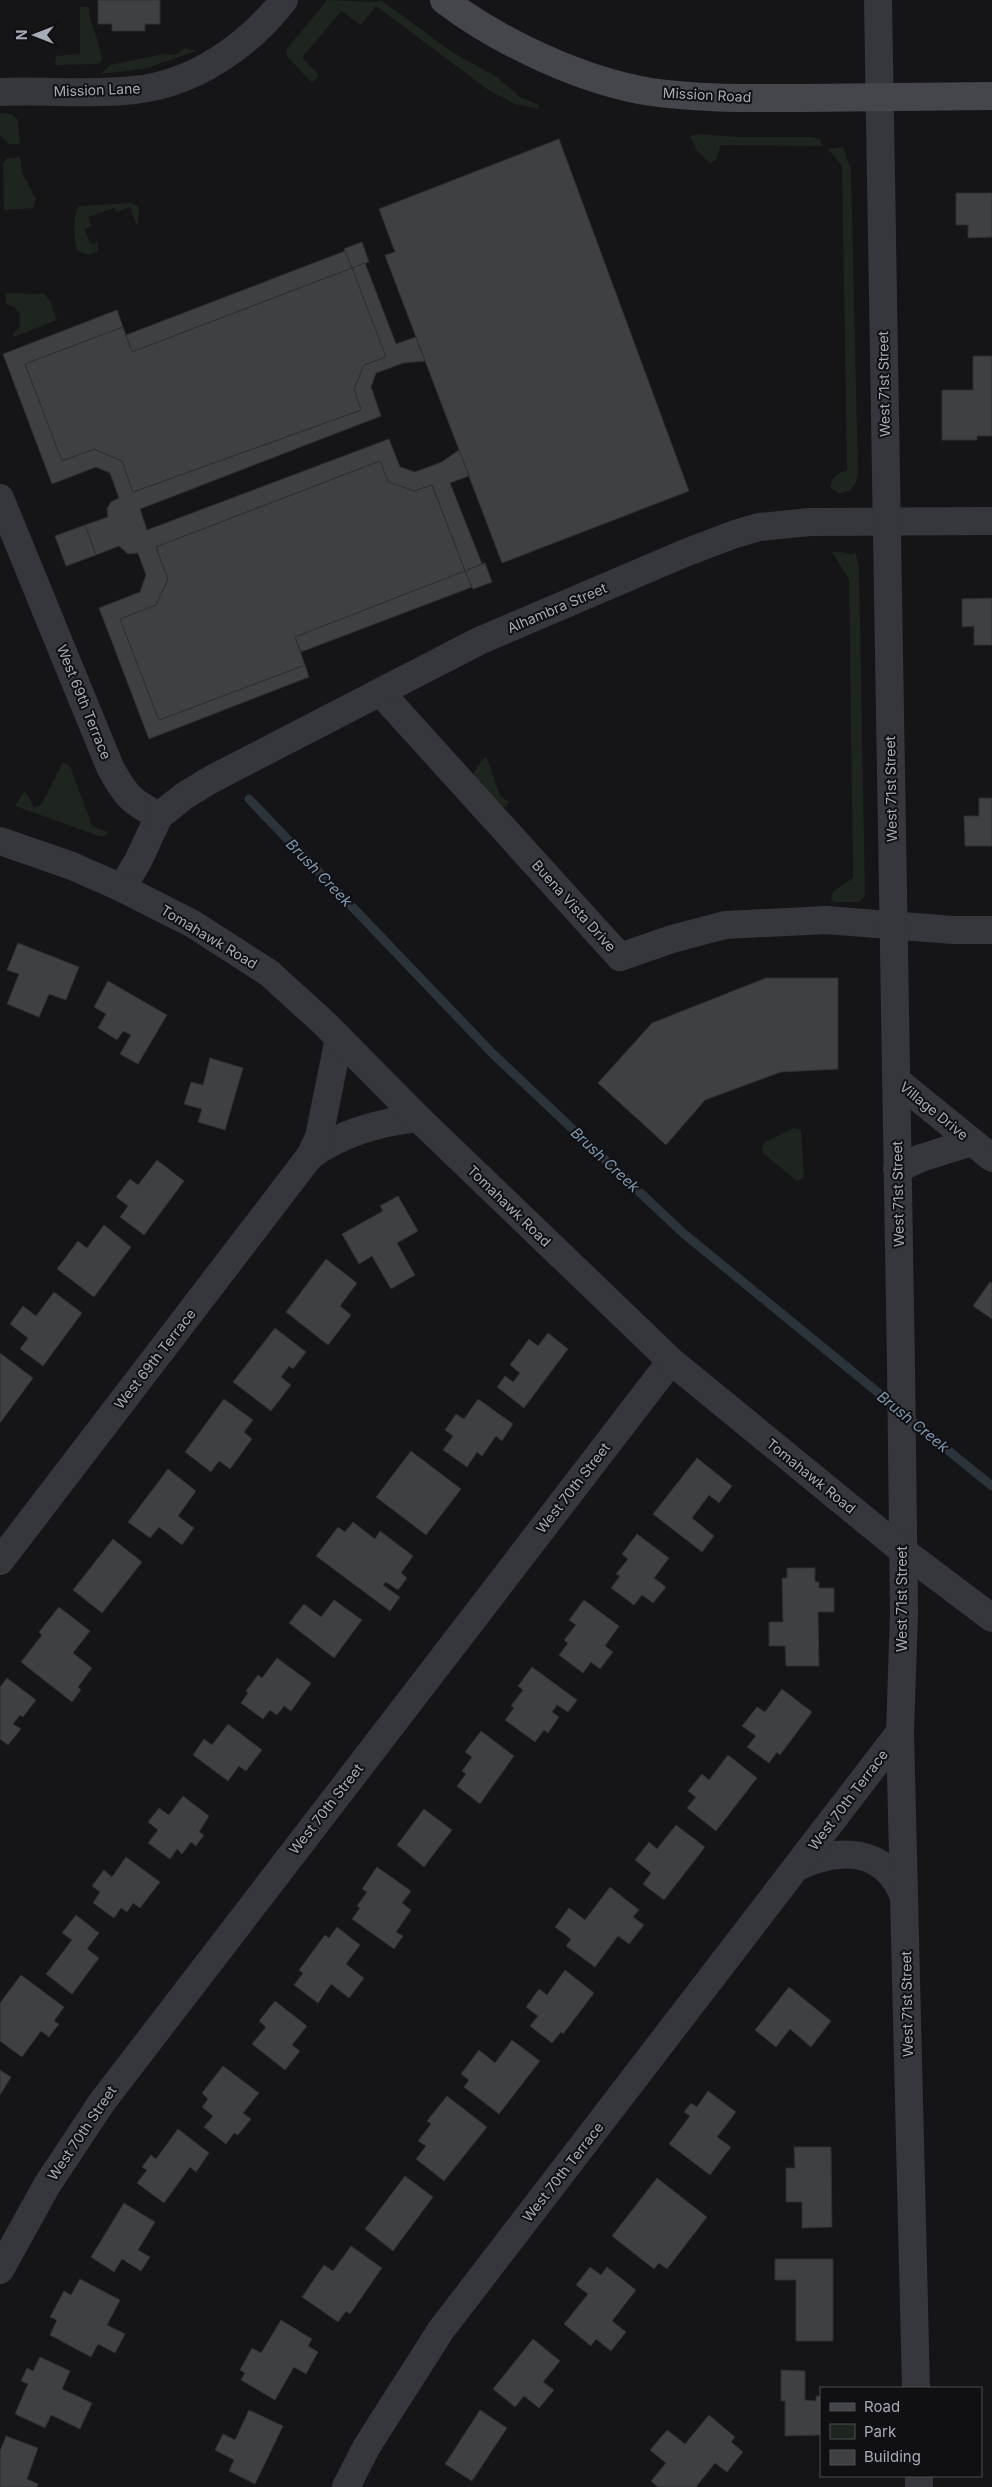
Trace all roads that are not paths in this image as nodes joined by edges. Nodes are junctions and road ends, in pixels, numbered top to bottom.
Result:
1 (284, 0) edge
2 (444, 0) edge
3 (878, 0) edge
4 (0, 92) edge
5 (992, 96) edge
6 (880, 97) junction
7 (0, 498) edge
8 (992, 521) edge
9 (886, 522) junction
10 (381, 692) junction
11 (159, 816) junction
12 (0, 841) edge
13 (122, 888) junction
14 (893, 926) junction
15 (992, 930) edge
16 (339, 1038) junction
17 (896, 1080) junction
18 (418, 1118) junction
19 (982, 1150) edge
20 (310, 1156) junction
21 (897, 1169) junction
22 (671, 1361) junction
23 (902, 1551) junction
24 (0, 1561) edge
25 (992, 1618) edge
26 (900, 1732) junction
27 (797, 1867) junction
28 (904, 1897) junction
29 (0, 2270) edge
30 (916, 2387) edge
31 (346, 2487) edge

1 - 4 street, Mission Lane
2 - 6 main road, Mission Road
3 - 6 street, West 71st Street
5 - 6 main road, Mission Road
6 - 9 street, West 71st Street
7 - 11 street, West 69th Terrace
8 - 9 street, Alhambra Street
9 - 10 street, Alhambra Street
9 - 14 street, West 71st Street
10 - 11 street, Alhambra Street
10 - 14 street, Buena Vista Drive
11 - 13 street
12 - 13 street, Tomahawk Road
13 - 16 street, Tomahawk Road
14 - 15 street
14 - 17 street, West 71st Street
16 - 18 street, Tomahawk Road
16 - 20 street, West 69th Terrace
17 - 19 street, Village Drive
17 - 21 street, West 71st Street
18 - 20 street, West 69th Terrace
18 - 22 street, Tomahawk Road
19 - 21 street, Village Drive
20 - 24 street, West 69th Terrace
21 - 23 street, West 71st Street
22 - 23 street, Tomahawk Road
22 - 29 street, West 70th Street
23 - 25 street, Tomahawk Road
23 - 26 street, West 71st Street
26 - 27 street, West 70th Terrace
26 - 28 street, West 71st Street
27 - 28 street, West 70th Terrace
27 - 31 street, West 70th Terrace
28 - 30 street, West 71st Street

